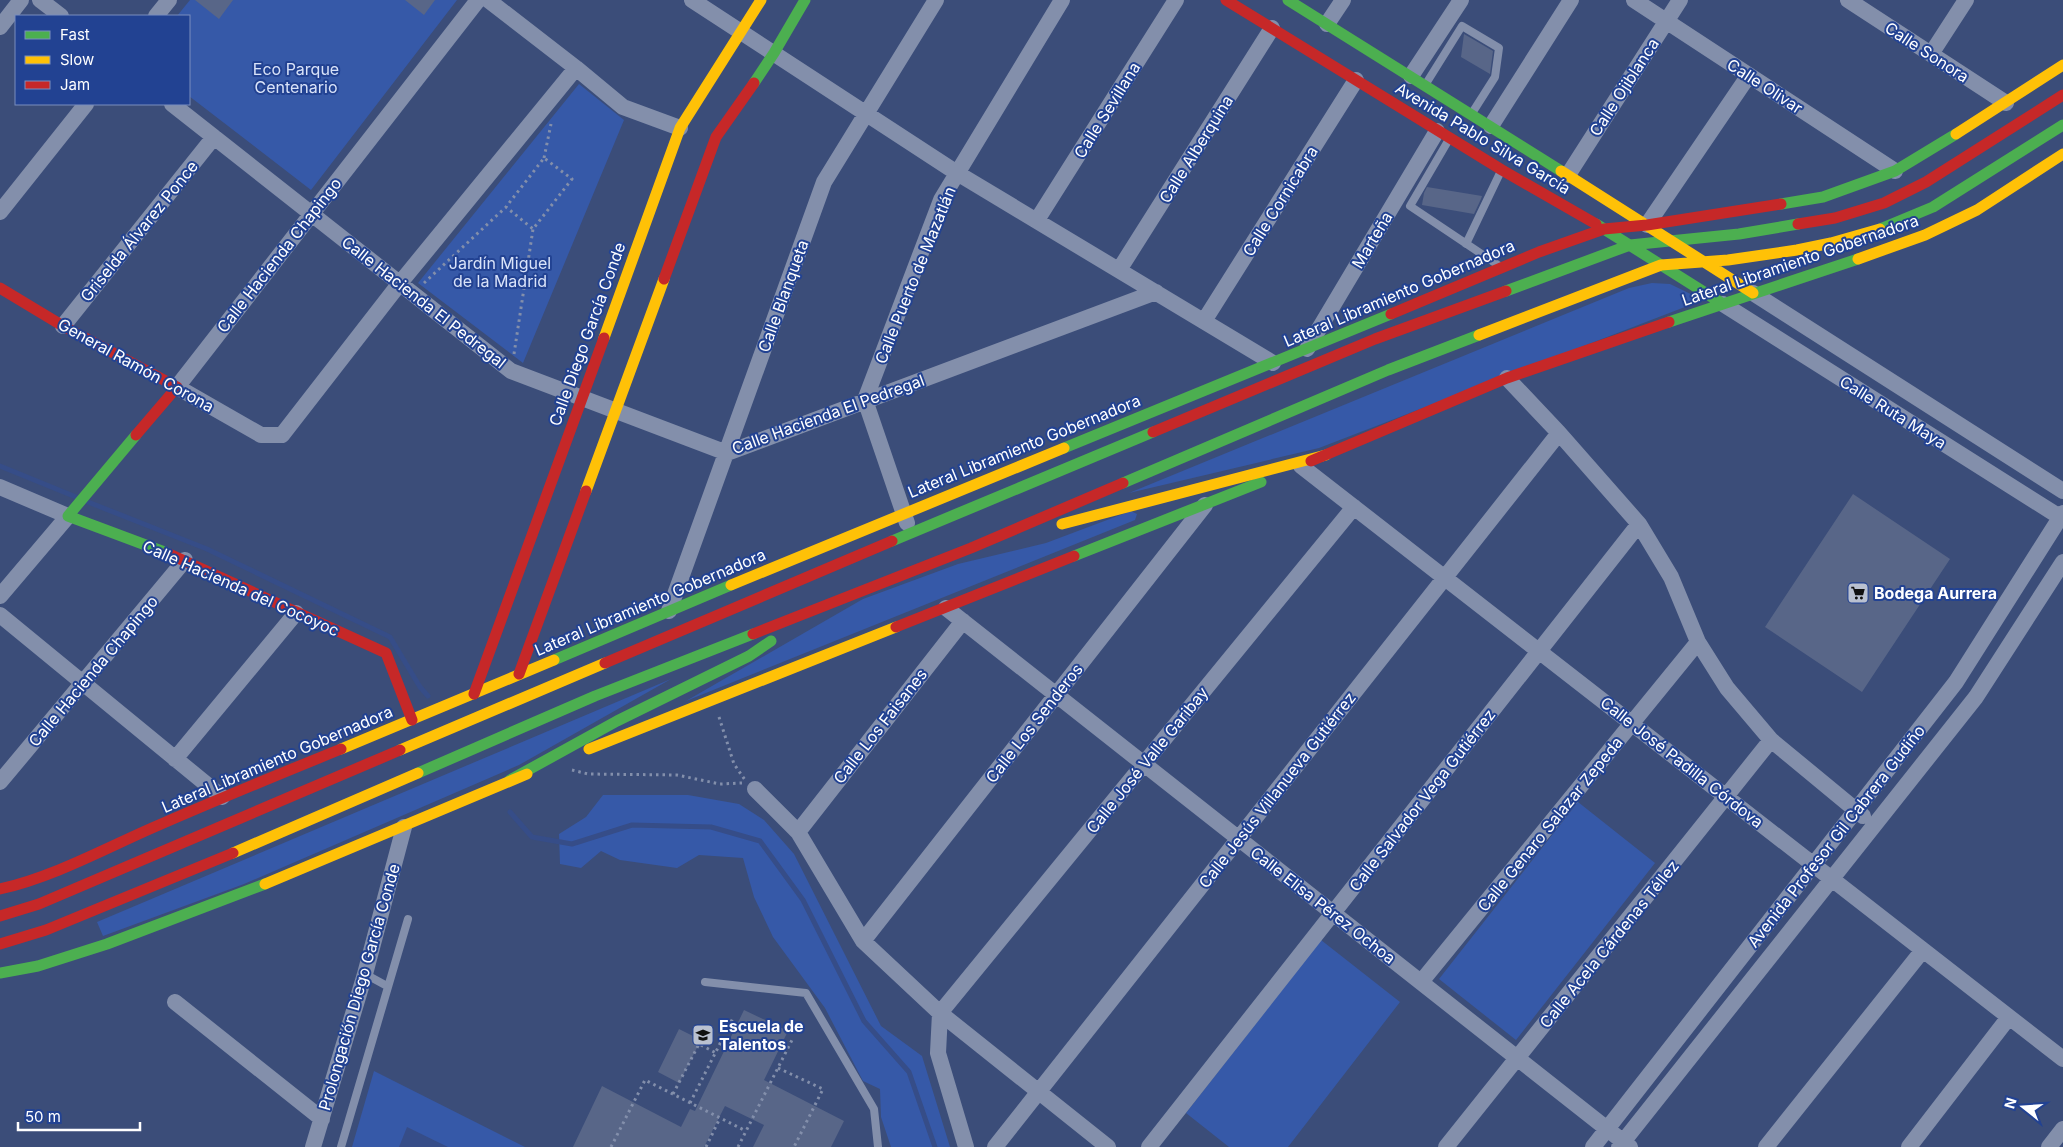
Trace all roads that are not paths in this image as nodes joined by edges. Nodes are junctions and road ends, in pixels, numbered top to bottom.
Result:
1 (21, 0) edge
2 (40, 0) edge
3 (169, 0) edge
4 (478, 0) edge
5 (488, 0) edge
6 (692, 0) edge
7 (761, 0) edge
8 (805, 0) edge
9 (936, 0) edge
10 (1062, 0) edge
11 (1176, 0) edge
12 (1226, 0) edge
13 (1288, 0) edge
14 (1343, 0) edge
15 (1461, 0) edge
16 (1571, 0) edge
17 (1634, 0) edge
18 (1680, 0) edge
19 (1848, 0) edge
20 (1966, 0) edge
21 (60, 15) edge
22 (157, 15) edge
23 (1667, 21) junction
24 (1327, 24) junction
25 (0, 27) edge
26 (1272, 28) junction
27 (741, 32) junction
28 (774, 53) junction
29 (1931, 54) junction
30 (2063, 65) edge
31 (576, 68) junction
32 (1749, 75) junction
33 (1411, 76) junction
34 (1356, 80) junction
35 (1426, 85) junction
36 (2063, 95) edge
37 (2006, 103) junction
38 (85, 105) edge
39 (173, 105) edge
40 (866, 113) junction
41 (1472, 114) junction
42 (2063, 125) edge
43 (1490, 126) junction
44 (680, 128) junction
45 (1443, 134) junction
46 (214, 137) junction
47 (2063, 154) edge
48 (1502, 170) junction
49 (1895, 171) junction
50 (957, 173) junction
51 (1568, 175) junction
52 (0, 212) edge
53 (311, 214) junction
54 (1037, 220) junction
55 (1647, 225) junction
56 (1604, 229) junction
57 (1670, 240) junction
58 (1466, 244) junction
59 (1630, 245) junction
60 (1704, 262) junction
61 (1661, 265) junction
62 (1502, 267) junction
63 (1119, 270) junction
64 (0, 288) edge
65 (406, 288) junction
66 (1156, 292) junction
67 (1753, 293) junction
68 (1724, 304) junction
69 (1204, 321) junction
70 (63, 326) junction
71 (1307, 349) junction
72 (1274, 363) junction
73 (1507, 378) junction
74 (177, 387) junction
75 (581, 398) junction
76 (865, 400) junction
77 (616, 411) junction
78 (1559, 433) junction
79 (727, 452) junction
80 (1326, 455) junction
81 (1301, 466) junction
82 (0, 487) edge
83 (2063, 491) edge
84 (1205, 505) junction
85 (1354, 507) junction
86 (72, 511) junction
87 (903, 513) junction
88 (2062, 516) edge
89 (1639, 524) junction
90 (911, 534) junction
91 (971, 548) junction
92 (185, 560) junction
93 (2063, 562) edge
94 (1445, 577) junction
95 (0, 596) edge
96 (825, 605) junction
97 (946, 608) junction
98 (670, 611) junction
99 (296, 613) junction
100 (0, 615) edge
101 (963, 621) junction
102 (1698, 642) junction
103 (1539, 651) junction
104 (519, 674) junction
105 (1956, 682) junction
106 (83, 684) junction
107 (474, 694) junction
108 (1056, 695) junction
109 (1976, 697) junction
110 (412, 720) junction
111 (1632, 723) junction
112 (1771, 740) junction
113 (175, 759) junction
114 (1144, 764) junction
115 (510, 780) junction
116 (0, 782) edge
117 (750, 786) road end
118 (222, 797) junction
119 (1726, 797) junction
120 (1856, 810) junction
121 (1874, 826) junction
122 (404, 827) junction
123 (798, 832) junction
124 (1239, 839) junction
125 (1814, 865) junction
126 (1832, 879) junction
127 (0, 889) edge
128 (1333, 913) junction
129 (0, 916) edge
130 (408, 919) dead end
131 (863, 941) junction
132 (0, 944) edge
133 (1922, 950) junction
134 (0, 973) edge
135 (365, 974) junction
136 (705, 982) dead end
137 (1421, 982) junction
138 (387, 986) junction
139 (175, 1002) dead end
140 (940, 1013) junction
141 (2010, 1017) junction
142 (1517, 1058) junction
143 (2063, 1059) edge
144 (1039, 1092) junction
145 (322, 1119) junction
146 (1607, 1129) junction
147 (2063, 1129) edge
148 (1624, 1145) edge
149 (313, 1147) edge
150 (341, 1147) edge
151 (878, 1147) edge
152 (966, 1147) edge
153 (995, 1147) edge
154 (1108, 1147) edge
155 (1149, 1147) edge
156 (1446, 1147) edge
157 (1593, 1147) edge
158 (1766, 1147) edge
159 (1909, 1147) edge
160 (2049, 1147) edge

1 - 25 street
2 - 21 street
3 - 22 street
4 - 53 street, Calle Hacienda Chapingo
5 - 31 street
6 - 27 street
7 - 27 main road, Calle Diego García Conde
8 - 28 main road
9 - 40 street, Calle Blanqueta
10 - 50 street, Calle Puerto de Mazatlán
11 - 54 street, Calle Sevillana
12 - 26 main road, Avenida Pablo Silva García
13 - 24 main road, Avenida Pablo Silva García
14 - 24 street
15 - 33 street
16 - 43 street
17 - 23 street, Calle Olivar
18 - 23 street, Calle Ojiblanca
19 - 29 street, Calle Sonora
20 - 29 street
23 - 32 street, Calle Olivar
23 - 51 street, Calle Ojiblanca
24 - 33 main road, Avenida Pablo Silva García
26 - 34 main road, Avenida Pablo Silva García
26 - 63 street, Calle Alberquina
27 - 28 street
27 - 44 main road, Calle Diego García Conde
28 - 40 street
28 - 77 main road
29 - 37 street, Calle Sonora
30 - 37 main road, Lateral Libramiento Gobernadora
31 - 44 street
31 - 65 street
32 - 49 street, Calle Olivar
32 - 55 street
33 - 35 main road, Avenida Pablo Silva García
34 - 45 main road, Avenida Pablo Silva García
34 - 69 street, Calle Cornicabra
35 - 41 main road, Avenida Pablo Silva García
35 - 41 lane
36 - 57 main road
37 - 49 main road, Lateral Libramiento Gobernadora
38 - 52 street
39 - 46 street, Calle Hacienda El Pedregal
40 - 50 street
40 - 79 street, Calle Blanqueta
41 - 43 main road, Avenida Pablo Silva García
42 - 60 main road
43 - 51 main road, Avenida Pablo Silva García
44 - 75 main road, Calle Diego García Conde
45 - 48 main road, Avenida Pablo Silva García
45 - 58 lane
45 - 71 street, Marteña
46 - 53 street, Calle Hacienda El Pedregal
46 - 70 street, Griselda Álvarez Ponce
47 - 67 main road, Lateral Libramiento Gobernadora
48 - 56 main road, Avenida Pablo Silva García
48 - 58 lane
49 - 55 main road, Lateral Libramiento Gobernadora
50 - 54 street
50 - 76 street, Calle Puerto de Mazatlán
51 - 55 main road, Avenida Pablo Silva García
53 - 65 street, Calle Hacienda El Pedregal
53 - 74 street, Calle Hacienda Chapingo
54 - 63 street
55 - 56 main road, Lateral Libramiento Gobernadora
55 - 57 main road, Avenida Pablo Silva García
56 - 59 main road, Avenida Pablo Silva García
56 - 62 main road, Lateral Libramiento Gobernadora
57 - 59 main road
57 - 60 main road, Avenida Pablo Silva García
58 - 62 lane
59 - 61 main road, Avenida Pablo Silva García
59 - 90 main road
60 - 61 main road
60 - 67 main road, Avenida Pablo Silva García
61 - 68 main road, Avenida Pablo Silva García
61 - 91 main road
62 - 71 main road, Lateral Libramiento Gobernadora
63 - 66 street
64 - 70 main road, General Ramón Corona
65 - 74 street, General Ramón Corona
65 - 75 street, Calle Hacienda El Pedregal
66 - 69 street
66 - 76 street, Calle Hacienda El Pedregal
67 - 68 main road, Lateral Libramiento Gobernadora
67 - 83 street, Calle Ruta Maya
68 - 73 main road, Lateral Libramiento Gobernadora
68 - 88 street, Calle Ruta Maya
69 - 72 street
70 - 74 main road, General Ramón Corona
71 - 72 main road, Lateral Libramiento Gobernadora
72 - 87 main road, Lateral Libramiento Gobernadora
73 - 78 street
73 - 80 main road, Lateral Libramiento Gobernadora
74 - 86 main road, Calle Hacienda Chapingo
75 - 77 street, Calle Hacienda El Pedregal
75 - 107 main road, Calle Diego García Conde
76 - 79 street, Calle Hacienda El Pedregal
76 - 87 street
77 - 79 street, Calle Hacienda El Pedregal
77 - 104 main road
78 - 89 street
78 - 94 street, Calle Jesús Villanueva Gutiérrez
79 - 98 street, Calle Blanqueta
80 - 81 main road, Lateral Libramiento Gobernadora
80 - 91 main road
81 - 84 main road, Lateral Libramiento Gobernadora
81 - 85 street, Calle José Padilla Córdova
82 - 86 street, Calle Hacienda del Cocoyoc
84 - 97 main road, Lateral Libramiento Gobernadora
84 - 108 street, Calle Los Senderos
85 - 94 street, Calle José Padilla Córdova
85 - 114 street, Calle José Valle Garibay
86 - 92 main road, Calle Hacienda del Cocoyoc
86 - 95 street
87 - 90 street
87 - 98 main road, Lateral Libramiento Gobernadora
88 - 105 street, Avenida Profesor Gil Cabrera Gudiño
89 - 102 street
89 - 103 street, Calle Salvador Vega Gutiérrez
90 - 129 main road
91 - 96 main road
92 - 99 main road, Calle Hacienda del Cocoyoc
92 - 106 street, Calle Hacienda Chapingo
93 - 109 street, Avenida Profesor Gil Cabrera Gudiño
94 - 103 street, Calle José Padilla Córdova
94 - 124 street, Calle Jesús Villanueva Gutiérrez
96 - 115 main road
96 - 132 main road
97 - 101 street, Calle Elisa Pérez Ochoa
97 - 115 main road, Lateral Libramiento Gobernadora
98 - 104 main road, Lateral Libramiento Gobernadora
99 - 110 main road, Calle Hacienda del Cocoyoc
99 - 113 street
100 - 106 street
101 - 108 street, Calle Elisa Pérez Ochoa
101 - 123 street, Calle Los Faisanes
102 - 111 street, Calle Genaro Salazar Zepeda
102 - 112 street
103 - 111 street, Calle José Padilla Córdova
103 - 128 street, Calle Salvador Vega Gutiérrez
104 - 107 main road, Lateral Libramiento Gobernadora
105 - 109 street
105 - 120 street, Avenida Profesor Gil Cabrera Gudiño
106 - 113 street
106 - 116 street, Calle Hacienda Chapingo
107 - 110 main road, Lateral Libramiento Gobernadora
108 - 114 street, Calle Elisa Pérez Ochoa
108 - 131 street, Calle Los Senderos
109 - 121 street, Avenida Profesor Gil Cabrera Gudiño
110 - 118 main road, Lateral Libramiento Gobernadora
111 - 119 street, Calle José Padilla Córdova
111 - 137 street, Calle Genaro Salazar Zepeda
112 - 119 street, Calle Acela Cárdenas Téllez
112 - 120 street
113 - 118 street
114 - 124 street, Calle Elisa Pérez Ochoa
114 - 140 street, Calle José Valle Garibay
115 - 122 main road, Lateral Libramiento Gobernadora
117 - 123 street
118 - 127 main road, Lateral Libramiento Gobernadora
119 - 125 street, Calle José Padilla Córdova
119 - 142 street, Calle Acela Cárdenas Téllez
120 - 121 street
120 - 125 street, Avenida Profesor Gil Cabrera Gudiño
121 - 126 street, Avenida Profesor Gil Cabrera Gudiño
122 - 134 main road, Lateral Libramiento Gobernadora
122 - 135 street, Prolongación Diego García Conde
123 - 131 street
124 - 128 street, Calle Elisa Pérez Ochoa
124 - 144 street, Calle Jesús Villanueva Gutiérrez
125 - 126 street, Calle José Padilla Córdova
125 - 146 street, Avenida Profesor Gil Cabrera Gudiño
126 - 133 street, Calle José Padilla Córdova
126 - 148 street, Avenida Profesor Gil Cabrera Gudiño
128 - 137 street, Calle Elisa Pérez Ochoa
128 - 155 street, Calle Salvador Vega Gutiérrez
130 - 138 lane
131 - 140 street
133 - 141 street, Calle José Padilla Córdova
133 - 158 street
135 - 138 lane
135 - 145 street, Prolongación Diego García Conde
136 - 151 lane
137 - 142 street, Calle Elisa Pérez Ochoa
138 - 150 lane
139 - 145 street
140 - 144 street
140 - 152 street
141 - 143 street, Calle José Padilla Córdova
141 - 159 street
142 - 146 street, Calle Elisa Pérez Ochoa
142 - 156 street, Calle Acela Cárdenas Téllez
144 - 153 street, Calle Jesús Villanueva Gutiérrez
144 - 154 street
145 - 149 street, Prolongación Diego García Conde
146 - 148 street, Calle Elisa Pérez Ochoa
146 - 157 street, Avenida Profesor Gil Cabrera Gudiño
147 - 160 street

